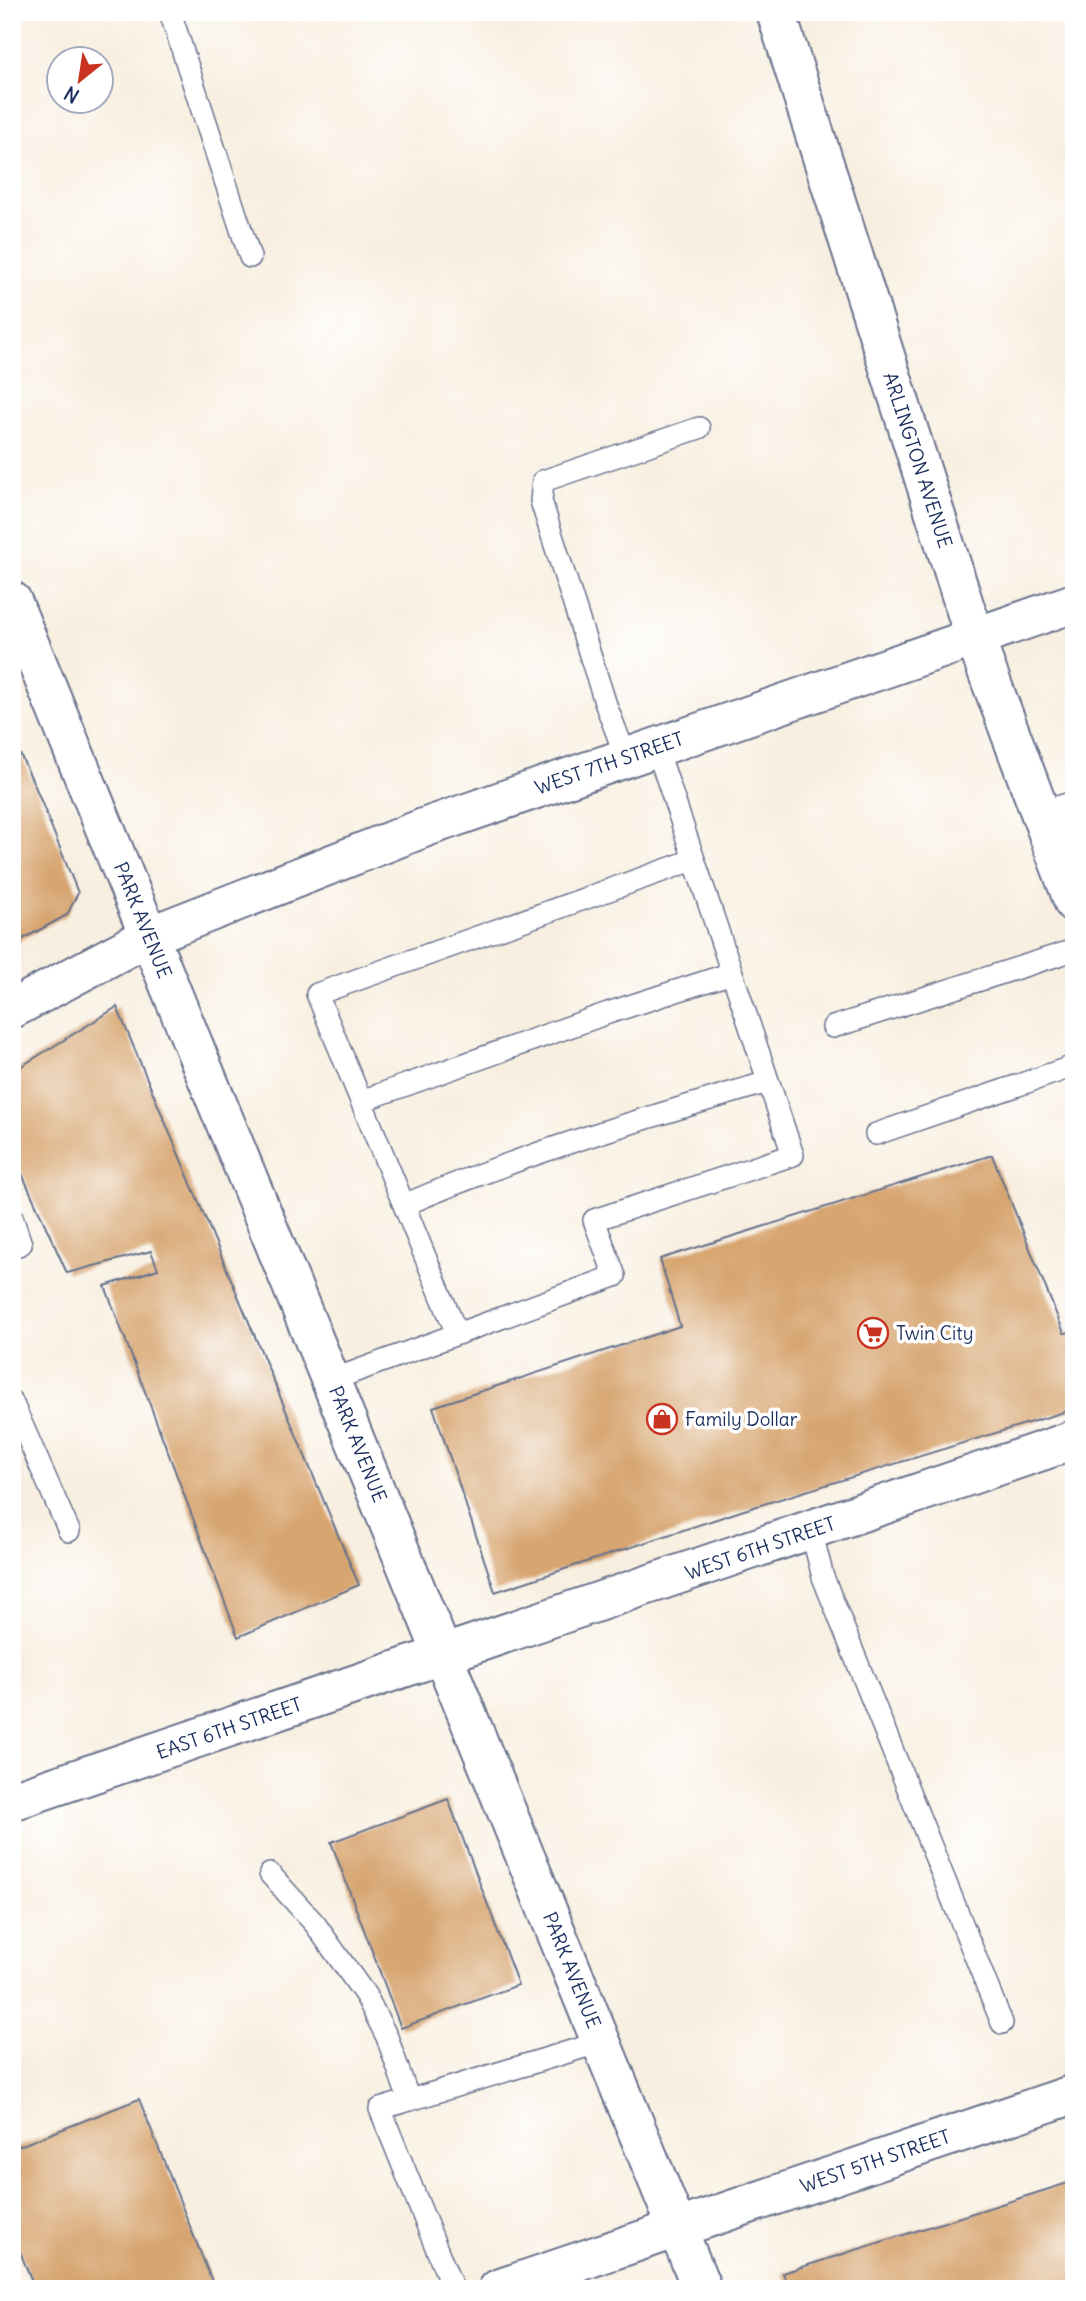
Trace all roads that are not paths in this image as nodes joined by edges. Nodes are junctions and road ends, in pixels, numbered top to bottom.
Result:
1 (170, 12) edge
2 (776, 12) edge
3 (250, 257) dead end
4 (699, 428) dead end
5 (12, 601) edge
6 (1074, 603) edge
7 (974, 636) junction
8 (22, 652) edge
9 (641, 751) junction
10 (1057, 807) edge
11 (693, 860) junction
12 (1074, 903) edge
13 (149, 936) junction
14 (1074, 950) edge
15 (732, 973) junction
16 (12, 1009) edge
17 (833, 1027) dead end
18 (1074, 1066) edge
19 (768, 1082) junction
20 (361, 1101) junction
21 (876, 1134) dead end
22 (404, 1205) junction
23 (12, 1217) edge
24 (12, 1247) edge
25 (457, 1334) junction
26 (332, 1380) junction
27 (12, 1402) edge
28 (1074, 1440) edge
29 (811, 1530) junction
30 (69, 1531) dead end
31 (445, 1656) junction
32 (12, 1801) edge
33 (270, 1874) dead end
34 (1002, 2023) dead end
35 (601, 2042) junction
36 (1074, 2094) edge
37 (409, 2100) junction
38 (677, 2228) junction
39 (453, 2289) edge
40 (498, 2289) edge
41 (702, 2289) edge

1 - 3 lane
2 - 7 street, ARLINGTON AVENUE
4 - 9 lane
5 - 8 street, PARK AVENUE
6 - 7 street, WEST 7TH STREET
7 - 9 street, WEST 7TH STREET
7 - 10 street, ARLINGTON AVENUE
8 - 13 street, PARK AVENUE
9 - 11 lane
9 - 13 street, WEST 7TH STREET
10 - 12 street, ARLINGTON AVENUE
11 - 15 lane
11 - 20 lane
13 - 16 street, WEST 7TH STREET
13 - 26 street, PARK AVENUE
14 - 17 lane
15 - 19 lane
15 - 20 lane
18 - 21 lane
19 - 22 lane
19 - 25 lane
20 - 22 lane
22 - 25 lane
23 - 24 lane
25 - 26 lane
26 - 31 street, PARK AVENUE
27 - 30 lane
28 - 29 street, WEST 6TH STREET
29 - 31 street, WEST 6TH STREET
29 - 34 lane
31 - 32 street, EAST 6TH STREET
31 - 35 street, PARK AVENUE
33 - 37 lane
35 - 37 lane
35 - 38 street, PARK AVENUE
36 - 38 street, WEST 5TH STREET
37 - 39 lane
38 - 40 street, WEST 5TH STREET
38 - 41 street, PARK AVENUE

